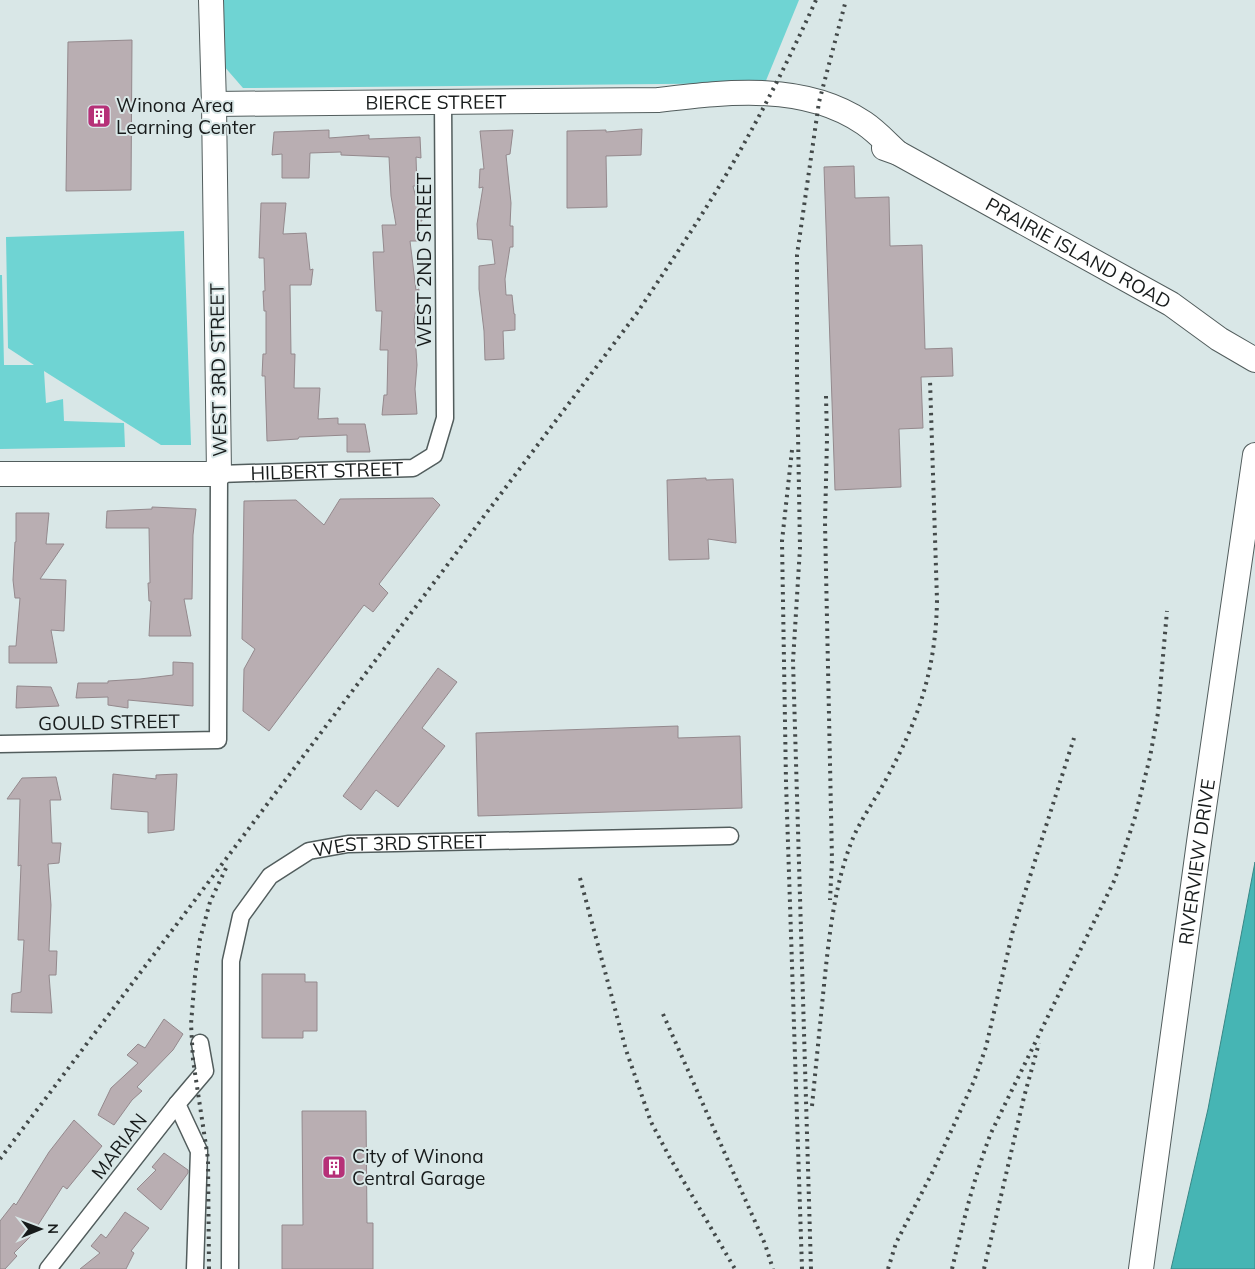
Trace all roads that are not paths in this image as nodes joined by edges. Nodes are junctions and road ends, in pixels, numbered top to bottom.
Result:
1 (211, 0) edge
2 (443, 101) junction
3 (793, 103) joint
4 (214, 104) junction
5 (1255, 360) edge
6 (445, 418) joint
7 (1255, 455) edge
8 (0, 474) edge
9 (219, 474) junction
10 (218, 740) joint
11 (0, 744) edge
12 (730, 836) dead end
13 (200, 1043) dead end
14 (178, 1104) junction
15 (48, 1269) edge
16 (195, 1269) edge
17 (230, 1269) edge
18 (1141, 1269) edge

1 - 4 street, WEST 3RD STREET
2 - 3 street, BIERCE STREET
2 - 4 street, BIERCE STREET
2 - 6 street, WEST 2ND STREET
3 - 5 street, PRAIRIE ISLAND ROAD
4 - 9 street, WEST 3RD STREET
6 - 9 street, HILBERT STREET
7 - 18 street, RIVERVIEW DRIVE
8 - 9 street, HILBERT STREET
9 - 10 street, WEST 3RD STREET
10 - 11 street, GOULD STREET
12 - 17 street, WEST 3RD STREET
13 - 14 street, MARIAN
14 - 15 street, MARIAN
14 - 16 street

